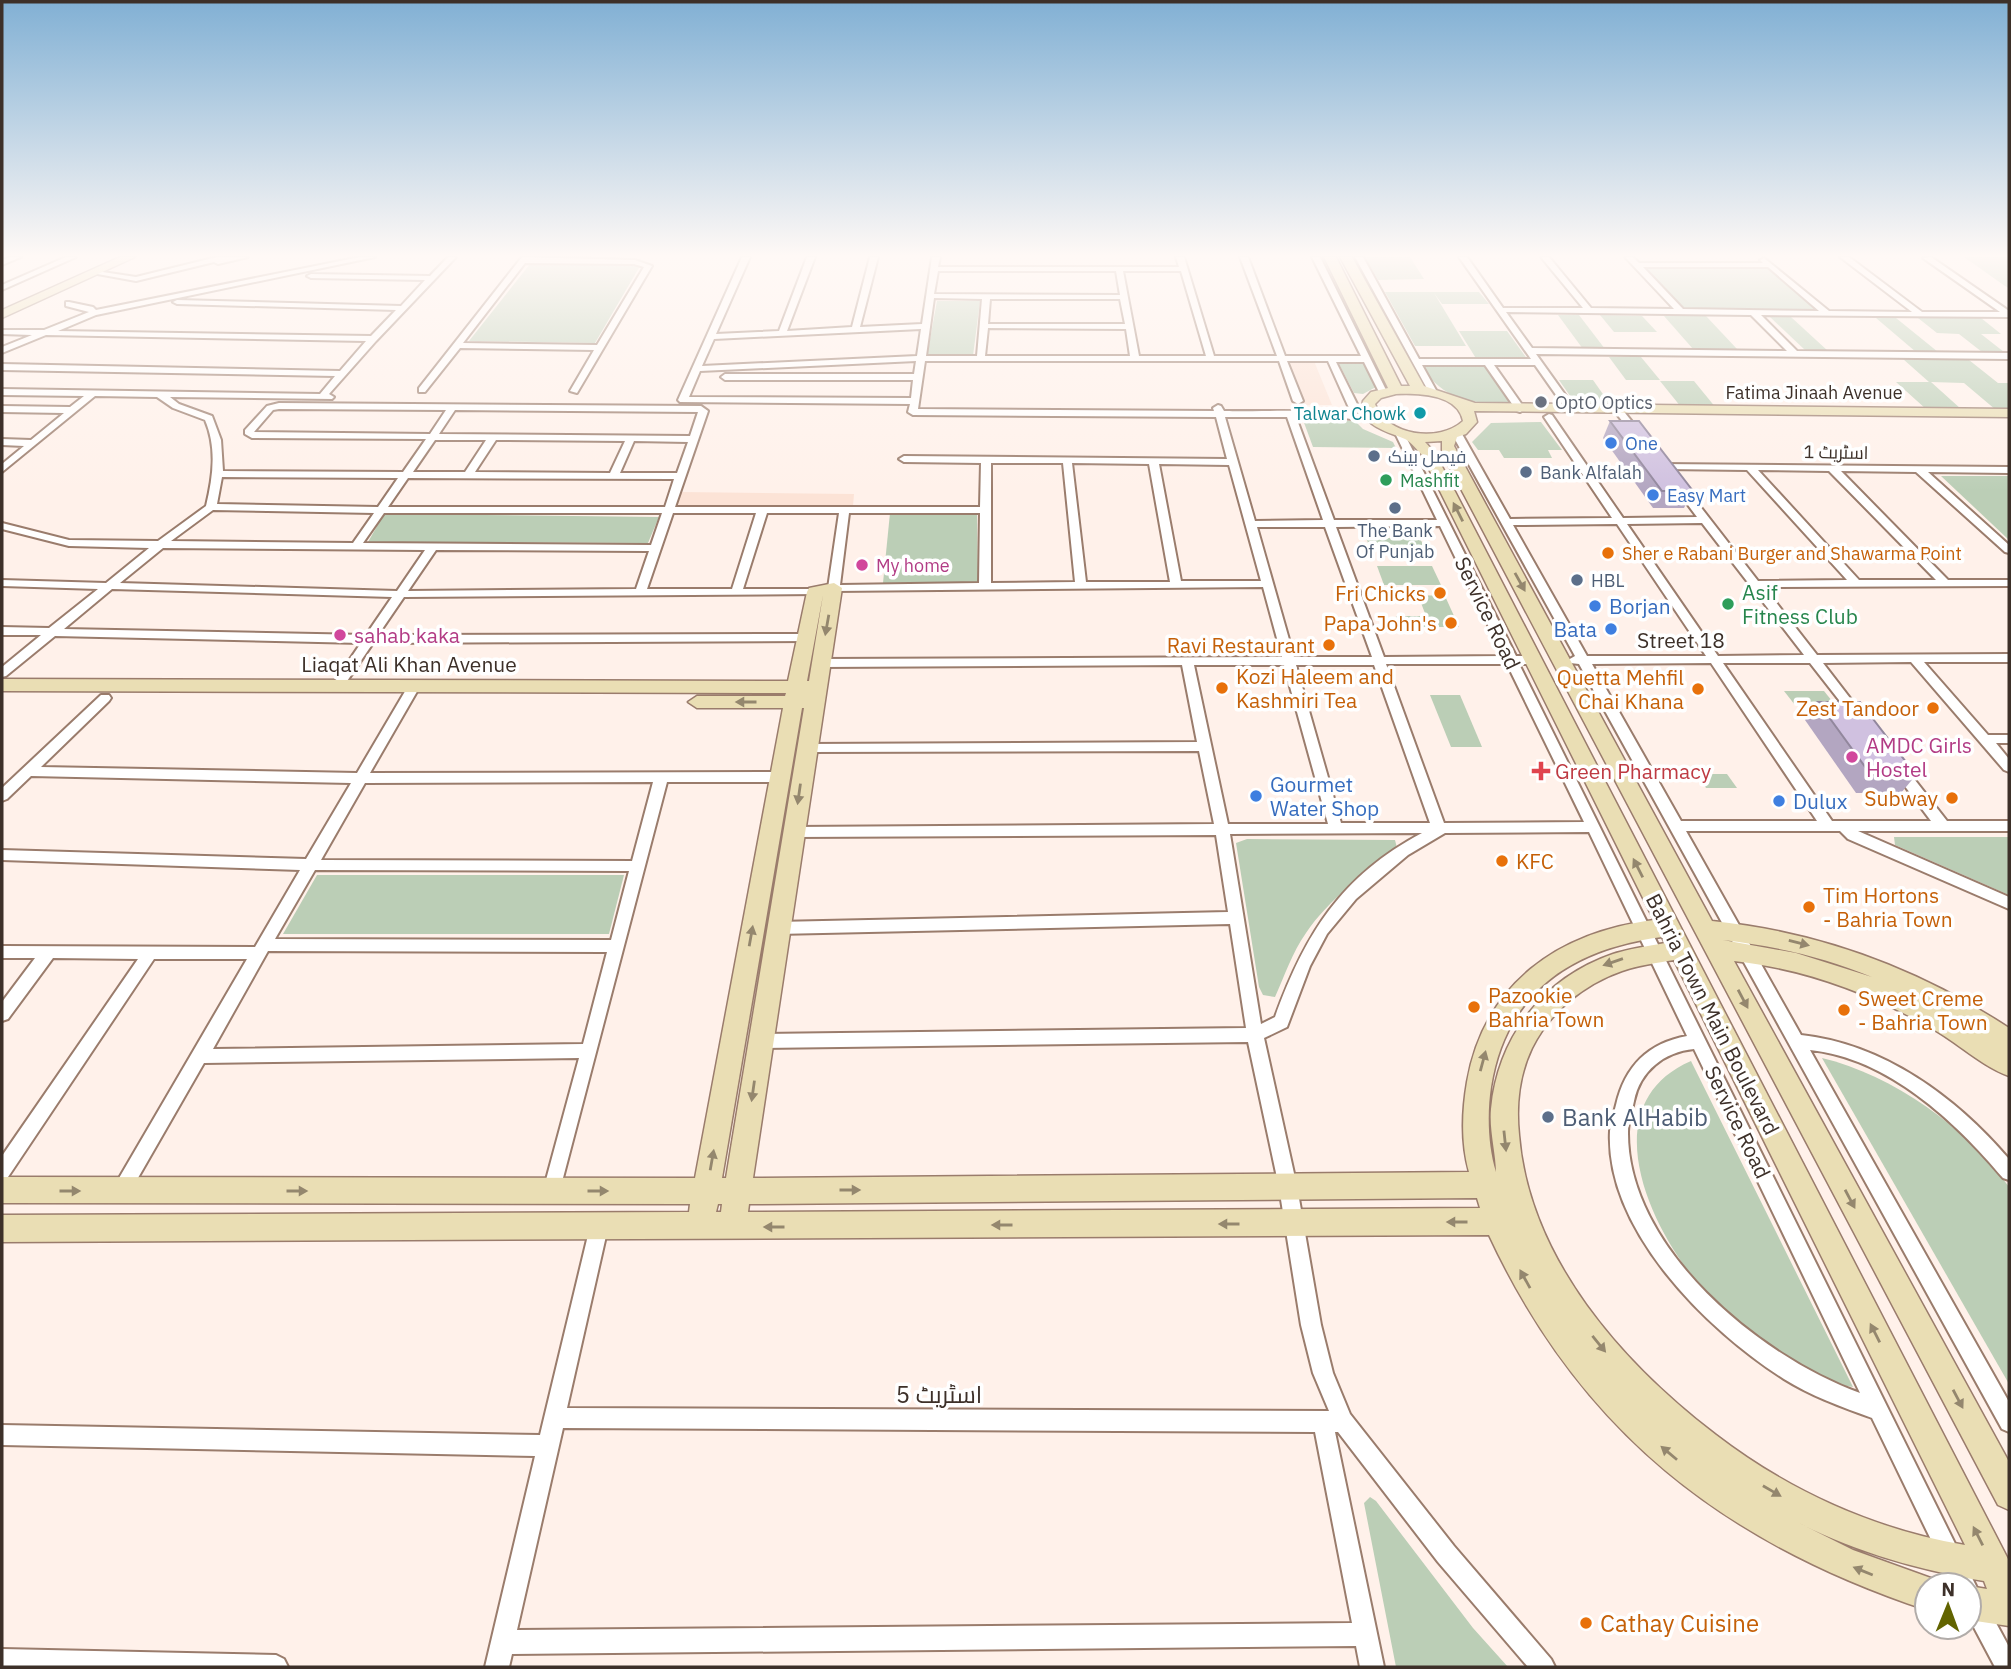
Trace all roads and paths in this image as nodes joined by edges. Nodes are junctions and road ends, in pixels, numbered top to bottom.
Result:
1 (34, 335) edge
2 (177, 335) edge
3 (377, 335) edge
4 (465, 335) edge
5 (608, 335) edge
6 (761, 335) edge
7 (925, 335) edge
8 (983, 335) edge
9 (1131, 335) edge
10 (1204, 335) edge
11 (1275, 335) edge
12 (1354, 335) edge
13 (1365, 335) edge
14 (1392, 335) edge
15 (1401, 335) edge
16 (1518, 335) edge
17 (1776, 335) edge
18 (710, 337) joint
19 (373, 339) junction
20 (457, 345) junction
21 (601, 348) junction
22 (2, 350) edge
23 (1530, 352) junction
24 (1795, 354) junction
25 (2009, 356) edge
26 (981, 358) junction
27 (1135, 358) junction
28 (921, 359) junction
29 (1211, 359) junction
30 (1284, 359) junction
31 (1331, 359) junction
32 (1366, 359) junction
33 (1416, 362) junction
34 (1489, 362) junction
35 (1537, 362) junction
36 (2, 366) edge
37 (694, 373) junction
38 (344, 374) junction
39 (918, 377) junction
40 (422, 390) dead end
41 (2, 391) edge
42 (574, 391) dead end
43 (1390, 391) junction
44 (1426, 391) junction
45 (93, 393) junction
46 (159, 394) junction
47 (322, 397) junction
48 (683, 400) junction
49 (1298, 401) dead end
50 (1458, 402) junction
51 (1368, 404) junction
52 (914, 406) junction
53 (453, 407) junction
54 (1354, 408) junction
55 (2, 409) edge
56 (72, 410) junction
57 (1520, 410) junction
58 (1571, 410) junction
59 (1219, 411) junction
60 (2009, 413) edge
61 (1621, 414) junction
62 (1290, 415) junction
63 (1549, 417) junction
64 (1375, 420) junction
65 (2009, 422) edge
66 (1459, 430) junction
67 (1406, 435) junction
68 (433, 437) junction
69 (493, 437) junction
70 (631, 438) junction
71 (692, 439) junction
72 (2, 442) edge
73 (33, 443) junction
74 (1655, 456) junction
75 (904, 459) dead end
76 (986, 459) junction
77 (1067, 459) junction
78 (1154, 462) junction
79 (1234, 462) junction
80 (1749, 467) junction
81 (1832, 468) junction
82 (2, 469) edge
83 (1919, 469) junction
84 (2009, 470) edge
85 (218, 474) junction
86 (406, 475) junction
87 (468, 475) junction
88 (614, 475) junction
89 (678, 475) junction
90 (211, 508) junction
91 (381, 510) junction
92 (984, 510) junction
93 (667, 511) junction
94 (762, 511) junction
95 (844, 511) junction
96 (1706, 520) junction
97 (1506, 522) junction
98 (1618, 522) junction
99 (1330, 523) junction
100 (1443, 523) junction
101 (1252, 524) junction
102 (2, 526) edge
103 (158, 546) junction
104 (355, 547) junction
105 (432, 547) junction
106 (654, 548) junction
107 (2009, 550) edge
108 (2, 583) edge
109 (2009, 583) edge
110 (1269, 584) junction
111 (1755, 584) junction
112 (1856, 584) junction
113 (1946, 584) junction
114 (1176, 585) junction
115 (1081, 586) junction
116 (985, 587) junction
117 (104, 588) junction
118 (824, 590) junction
119 (640, 593) junction
120 (736, 593) junction
121 (399, 594) junction
122 (2, 631) edge
123 (48, 634) junction
124 (805, 638) junction
125 (369, 639) junction
126 (2009, 657) edge
127 (1914, 658) junction
128 (1714, 659) junction
129 (1813, 659) junction
130 (1378, 660) junction
131 (1522, 660) junction
132 (1572, 660) junction
133 (1187, 661) junction
134 (1292, 661) junction
135 (820, 663) junction
136 (2, 673) edge
137 (2, 685) edge
138 (337, 687) junction
139 (166, 692) junction
140 (805, 694) junction
141 (409, 695) junction
142 (2, 696) edge
143 (105, 698) junction
144 (1862, 721) edge
145 (1985, 739) junction
146 (2009, 739) edge
147 (1205, 746) junction
148 (806, 748) junction
149 (1894, 763) edge
150 (2009, 767) edge
151 (27, 771) junction
152 (779, 777) junction
153 (360, 778) junction
154 (661, 778) junction
155 (2, 796) edge
156 (1942, 825) junction
157 (1674, 826) junction
158 (1836, 826) junction
159 (2009, 826) edge
160 (1593, 827) junction
161 (1222, 828) junction
162 (1336, 829) junction
163 (1440, 830) junction
164 (793, 832) junction
165 (2, 855) edge
166 (310, 865) junction
167 (636, 866) junction
168 (2009, 903) edge
169 (1238, 918) junction
170 (777, 928) junction
171 (1662, 939) junction
172 (1712, 939) junction
173 (1739, 941) junction
174 (617, 946) junction
175 (261, 949) junction
176 (2, 952) edge
177 (49, 952) junction
178 (150, 953) junction
179 (2, 1014) edge
180 (1255, 1035) junction
181 (760, 1041) junction
182 (1794, 1041) junction
183 (2009, 1041) edge
184 (1698, 1042) junction
185 (588, 1051) junction
186 (199, 1056) junction
187 (2009, 1065) edge
188 (2, 1171) edge
189 (2009, 1172) edge
190 (1500, 1186) junction
191 (1289, 1187) junction
192 (2, 1190) edge
193 (121, 1191) junction
194 (552, 1191) junction
195 (706, 1191) junction
196 (738, 1191) junction
197 (1511, 1222) junction
198 (1295, 1223) junction
199 (598, 1227) junction
200 (700, 1227) junction
201 (732, 1227) junction
202 (2, 1229) edge
203 (1880, 1410) junction
204 (2008, 1417) edge
205 (555, 1418) junction
206 (1333, 1421) junction
207 (2, 1435) edge
208 (548, 1446) junction
209 (2009, 1494) edge
210 (1993, 1566) junction
211 (1933, 1571) edge
212 (1957, 1571) edge
213 (1983, 1575) edge
214 (1913, 1588) edge
215 (2009, 1596) edge
216 (1983, 1598) edge
217 (2009, 1609) edge
218 (1983, 1622) edge
219 (1365, 1634) junction
220 (503, 1642) junction
221 (2, 1661) edge
222 (276, 1667) edge
223 (497, 1667) edge
224 (1372, 1667) edge
225 (1543, 1667) edge
226 (2007, 1667) edge

1 - 22 street
2 - 19 street
3 - 19 street
4 - 20 street
5 - 21 street
6 - 18 street
7 - 28 street
8 - 26 street
9 - 27 street
10 - 29 street
11 - 30 street
12 - 32 street
13 - 43 street
14 - 44 street
15 - 33 street
16 - 23 street
17 - 24 street
18 - 37 street
19 - 38 street
20 - 21 street
20 - 40 street
21 - 42 street
23 - 24 street
23 - 35 street
24 - 25 street
26 - 27 street
26 - 28 street
27 - 29 street
28 - 37 street
28 - 39 street
29 - 30 street
30 - 31 street
30 - 49 street
31 - 32 street
31 - 54 street
32 - 43 street
33 - 34 street
33 - 44 street
34 - 35 street
34 - 57 street
35 - 58 street
36 - 38 street
37 - 39 street
37 - 48 street
38 - 47 street
39 - 52 street
41 - 45 street
43 - 44 street
43 - 51 street
44 - 50 street, Fatima Jinaah Avenue
45 - 46 street
45 - 56 street
46 - 47 street
46 - 85 street
47 - 48 street
48 - 52 street
50 - 57 street, Fatima Jinaah Avenue
50 - 66 street
51 - 54 street
51 - 64 street
52 - 59 street
53 - 68 street
53 - 68 street
53 - 71 street
54 - 59 street
55 - 56 street
56 - 73 street
57 - 58 street, Fatima Jinaah Avenue
58 - 61 street, Fatima Jinaah Avenue
59 - 62 street
59 - 79 street
60 - 61 street, Fatima Jinaah Avenue
61 - 63 street, Fatima Jinaah Avenue
61 - 65 street, Fatima Jinaah Avenue
61 - 74 street
62 - 64 street
62 - 99 street
63 - 66 street, Fatima Jinaah Avenue
63 - 98 street
64 - 67 street
66 - 67 street, Fatima Jinaah Avenue
66 - 97 street
66 -> 132 street, Bahria Town Main Boulevard
67 - 100 street, Service Road
131 -> 67 street, Bahria Town Main Boulevard
68 - 69 street
68 - 86 street
69 - 70 street
69 - 87 street
70 - 71 street
70 - 88 street
71 - 89 street
72 - 73 street
73 - 82 street
74 - 80 street, اسٹریٹ 1
74 - 96 street
75 - 76 street
76 - 77 street
76 - 92 street
77 - 78 street
77 - 115 street
78 - 79 street
78 - 114 street
79 - 101 street
80 - 81 street, اسٹریٹ 1
80 - 112 street
81 - 83 street, اسٹریٹ 1
81 - 113 street
83 - 84 street, اسٹریٹ 1
83 - 107 street
85 - 86 street
85 - 90 street
86 - 87 street
86 - 91 street
87 - 88 street
88 - 89 street
89 - 93 street
90 - 91 street
90 - 103 street
91 - 93 street
91 - 104 street
92 - 95 street
92 - 116 street
93 - 94 street
93 - 106 street
94 - 95 street
94 - 120 street
95 - 118 street
96 - 98 street
96 - 111 street
97 - 98 street
97 - 132 street
98 - 128 street
99 - 100 street
99 - 101 street
99 - 130 street
100 - 131 street, Service Road
101 - 110 street
102 - 103 street
103 - 104 street
103 - 117 street
104 - 105 street
105 - 106 street
105 - 121 street
106 - 119 street
108 - 117 street
109 - 113 street
110 - 114 street
110 - 134 street
111 - 112 street
111 - 129 street
112 - 113 street
114 - 115 street
115 - 116 street
116 - 118 street
117 - 121 street
117 - 123 street
118 - 120 street
118 - 124 street
118 -> 135 street
119 - 120 street
119 - 121 street
121 - 125 street
122 - 123 street
123 - 125 street
123 - 136 street
124 - 125 street
124 - 140 street
125 - 138 street
126 - 127 street, Street 18
127 - 129 street, Street 18
127 - 145 street
128 - 129 street, Street 18
128 - 132 street, Street 18
128 - 158 street
129 - 144 street
130 - 131 street
130 - 134 street
130 - 163 street
131 - 160 street, Service Road
171 -> 131 street, Bahria Town Main Boulevard
132 - 157 street
132 - 172 street, Bahria Town Main Boulevard
133 - 134 street
133 - 135 street
133 - 147 street
134 - 162 street
135 - 140 street
137 - 139 street, Liaqat Ali Khan Avenue
138 - 139 street, Liaqat Ali Khan Avenue
138 - 141 street, Liaqat Ali Khan Avenue
139 - 141 street, Liaqat Ali Khan Avenue
139 - 143 street, Liaqat Ali Khan Avenue
140 - 141 street, Liaqat Ali Khan Avenue
140 - 148 street
140 - 152 street
141 - 153 street
142 - 143 street, Liaqat Ali Khan Avenue
143 - 151 street
145 - 146 street
145 - 150 street
147 - 148 street
147 - 161 street
148 -> 164 street
149 - 156 street
151 - 153 street
151 - 155 street
152 - 154 street
195 -> 152 street
153 - 154 street
153 - 166 street
154 - 167 street
156 - 158 street
156 - 159 street
157 - 158 street
157 - 173 street
158 - 168 street
160 - 163 street
160 - 171 street, Service Road
161 - 162 street
161 - 164 street
161 - 169 street
162 - 163 street
163 - 180 street
164 - 170 street
165 - 166 street
166 - 167 street
166 - 175 street
167 - 174 street
169 - 170 street
169 - 180 street
170 - 181 street
171 - 184 street, Service Road
171 - 190 street
210 -> 171 street, Bahria Town Main Boulevard
172 - 173 street
172 -> 209 street, Bahria Town Main Boulevard
173 - 182 street
173 -> 183 street
173 - 187 street
174 - 175 street
174 - 185 street
175 - 178 street
175 - 186 street
176 - 177 street
177 - 178 street
177 - 179 street
178 - 188 street
180 - 181 street
180 - 191 street
181 -> 196 street
182 - 189 street
182 - 204 street
184 - 203 street, Service Road
184 - 203 street
185 - 186 street
185 - 194 street
186 - 193 street
190 - 191 street
190 - 197 street
196 -> 191 street
191 - 198 street
192 -> 193 street
193 -> 194 street
194 -> 195 street
195 - 196 street
195 - 200 street
196 - 201 street
197 -> 198 street
197 -> 211 street
214 -> 197 street
198 -> 201 street
198 - 206 street
199 - 200 street
199 - 202 street
199 - 205 street
200 - 201 street
203 - 212 street, Service Road
205 - 206 street, اسٹریٹ 5
205 - 208 street
206 - 219 street
206 - 225 street
207 - 208 street
208 - 220 street
210 - 213 street
210 - 215 street, Bahria Town Main Boulevard
216 - 217 street
218 - 226 street, Service Road
219 - 220 street
219 - 224 street
220 - 223 street
221 - 222 street

